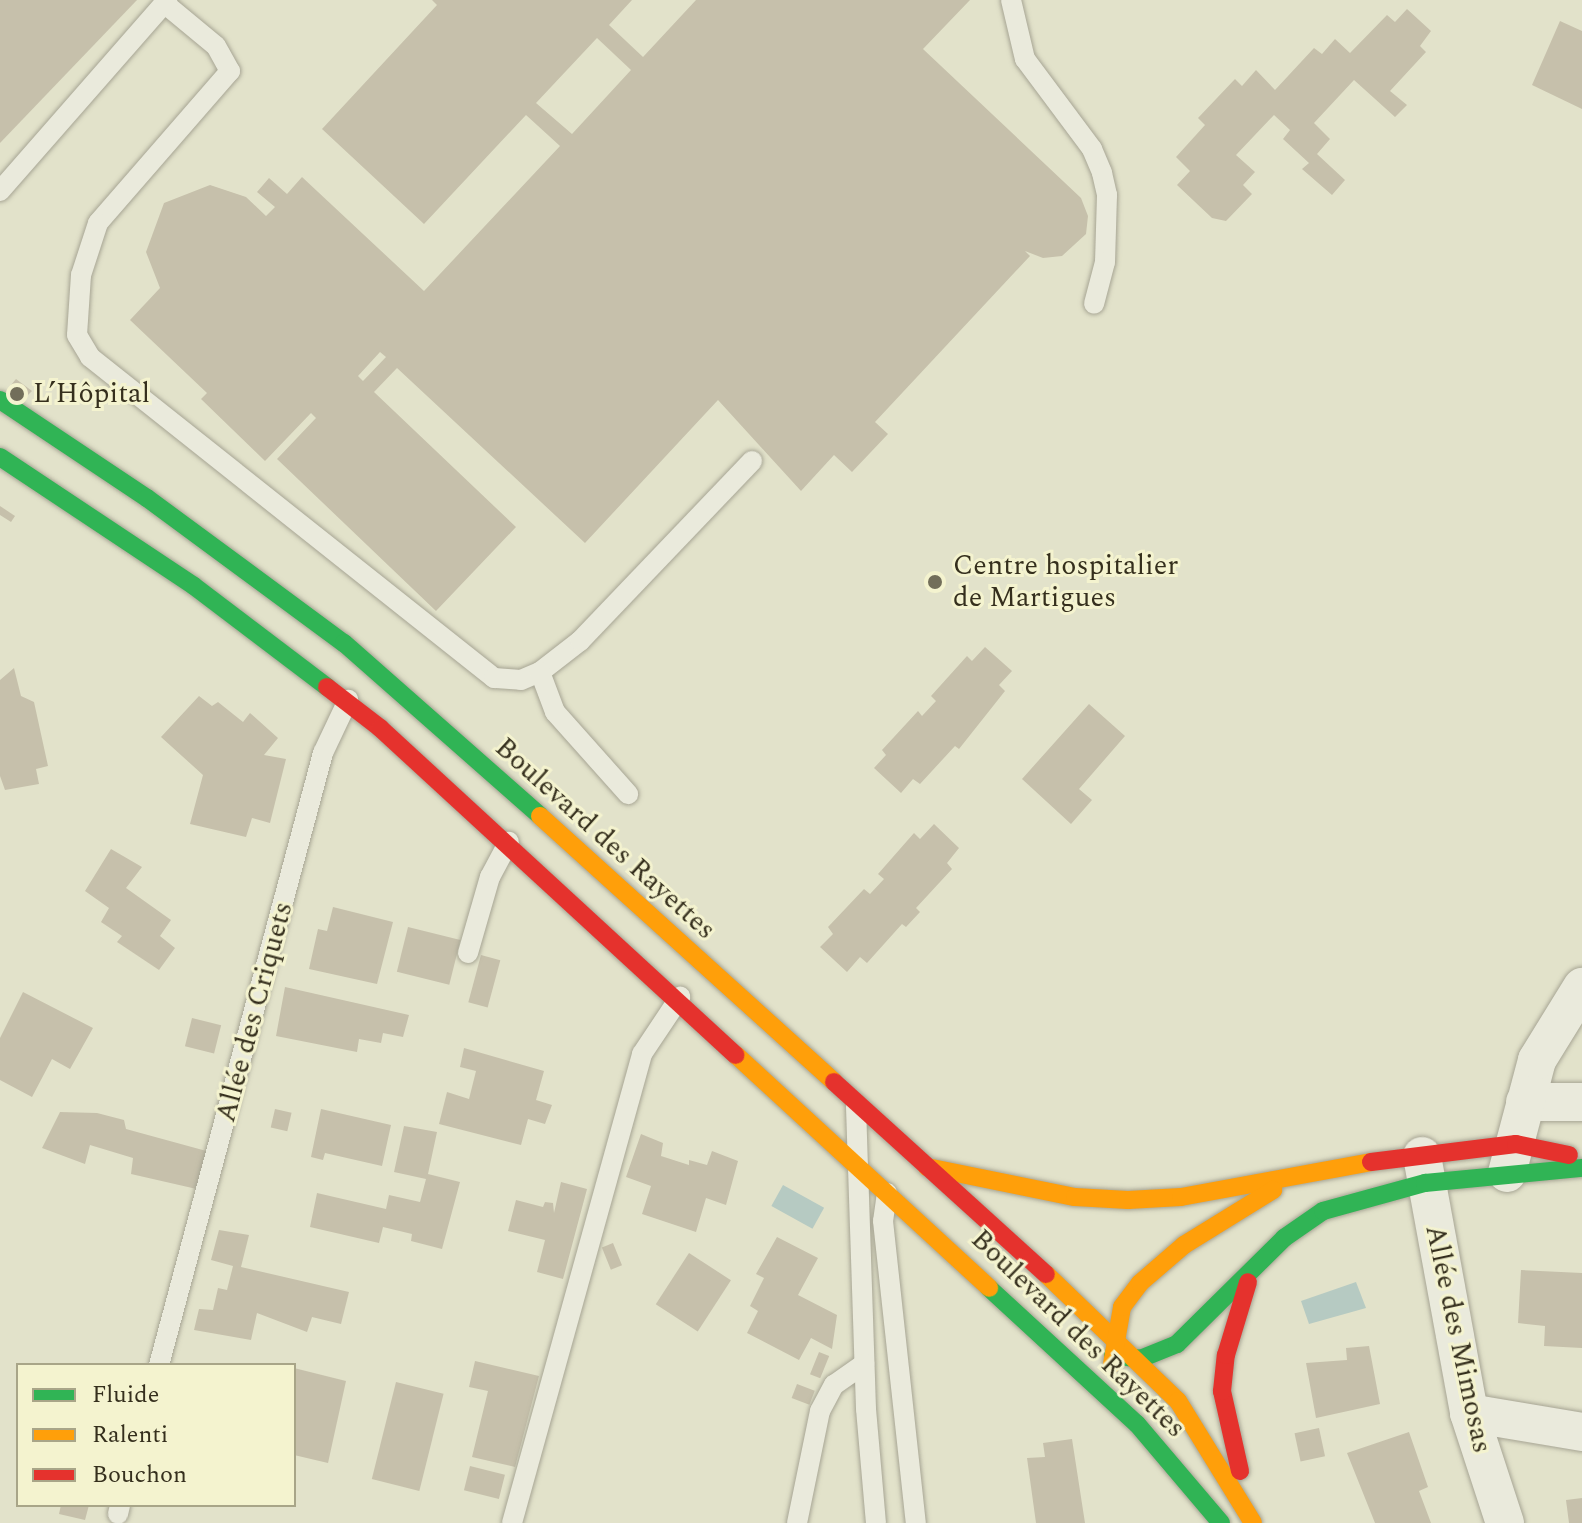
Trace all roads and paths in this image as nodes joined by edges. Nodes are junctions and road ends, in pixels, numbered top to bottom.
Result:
1 (1011, 0) edge
2 (166, 2) edge
3 (0, 191) edge
4 (1094, 304) dead end
5 (0, 400) edge
6 (0, 457) edge
7 (752, 461) dead end
8 (133, 517) junction
9 (373, 669) junction
10 (540, 672) junction
11 (347, 700) junction
12 (628, 794) dead end
13 (533, 810) junction
14 (506, 845) junction
15 (468, 953) dead end
16 (703, 964) junction
17 (1582, 987) edge
18 (677, 1001) junction
19 (1525, 1102) junction
20 (1582, 1102) edge
21 (856, 1103) junction
22 (1582, 1158) edge
23 (1511, 1160) junction
24 (859, 1166) junction
25 (925, 1166) junction
26 (1423, 1168) junction
27 (1582, 1168) edge
28 (1296, 1176) junction
29 (887, 1192) junction
30 (925, 1226) junction
31 (962, 1236) dead end
32 (1251, 1273) junction
33 (1085, 1339) dead end
34 (1112, 1345) junction
35 (1140, 1359) junction
36 (160, 1363) edge
37 (864, 1364) junction
38 (1114, 1402) junction
39 (1469, 1413) junction
40 (1582, 1432) edge
41 (512, 1523) edge
42 (797, 1523) edge
43 (876, 1523) edge
44 (916, 1523) edge
45 (1221, 1523) edge
46 (1253, 1523) edge
47 (1274, 1523) edge
48 (1505, 1523) edge

1 - 4 lane
2 - 3 lane
2 - 10 lane
5 - 8 main road, Boulevard des Rayettes
6 - 8 main road, Boulevard des Rayettes
7 - 10 lane
8 - 9 main road, Boulevard des Rayettes
8 - 11 main road, Boulevard des Rayettes
9 - 11 lane, Allée des Criquets
9 - 13 main road, Boulevard des Rayettes
10 - 12 lane
11 - 14 main road, Boulevard des Rayettes
11 - 36 lane, Allée des Criquets
13 - 14 lane
13 - 16 main road, Boulevard des Rayettes
14 - 15 lane
14 - 18 main road, Boulevard des Rayettes
16 - 18 lane
16 - 21 main road, Boulevard des Rayettes
17 - 19 street
18 - 24 main road, Boulevard des Rayettes
18 - 41 lane
19 - 20 street
19 - 23 street
21 - 24 lane
21 - 25 main road, Boulevard des Rayettes
22 - 23 main road
23 - 26 main road
23 - 26 main road
23 - 27 main road
24 - 29 main road, Boulevard des Rayettes
24 - 37 lane
25 - 28 main road
25 - 34 main road, Boulevard des Rayettes
26 - 28 main road
26 - 32 main road
26 - 39 street, Allée des Mimosas
28 - 34 main road
29 - 30 main road, Boulevard des Rayettes
29 - 44 lane
30 - 31 main road, Boulevard des Rayettes
30 - 38 main road, Boulevard des Rayettes
32 - 35 main road
32 - 47 main road
33 - 34 main road, Boulevard des Rayettes
34 - 35 main road, Boulevard des Rayettes
34 - 38 main road
35 - 46 main road, Boulevard des Rayettes
37 - 42 lane
37 - 43 lane
38 - 45 main road, Boulevard des Rayettes
39 - 40 street
39 - 48 street, Allée des Mimosas

